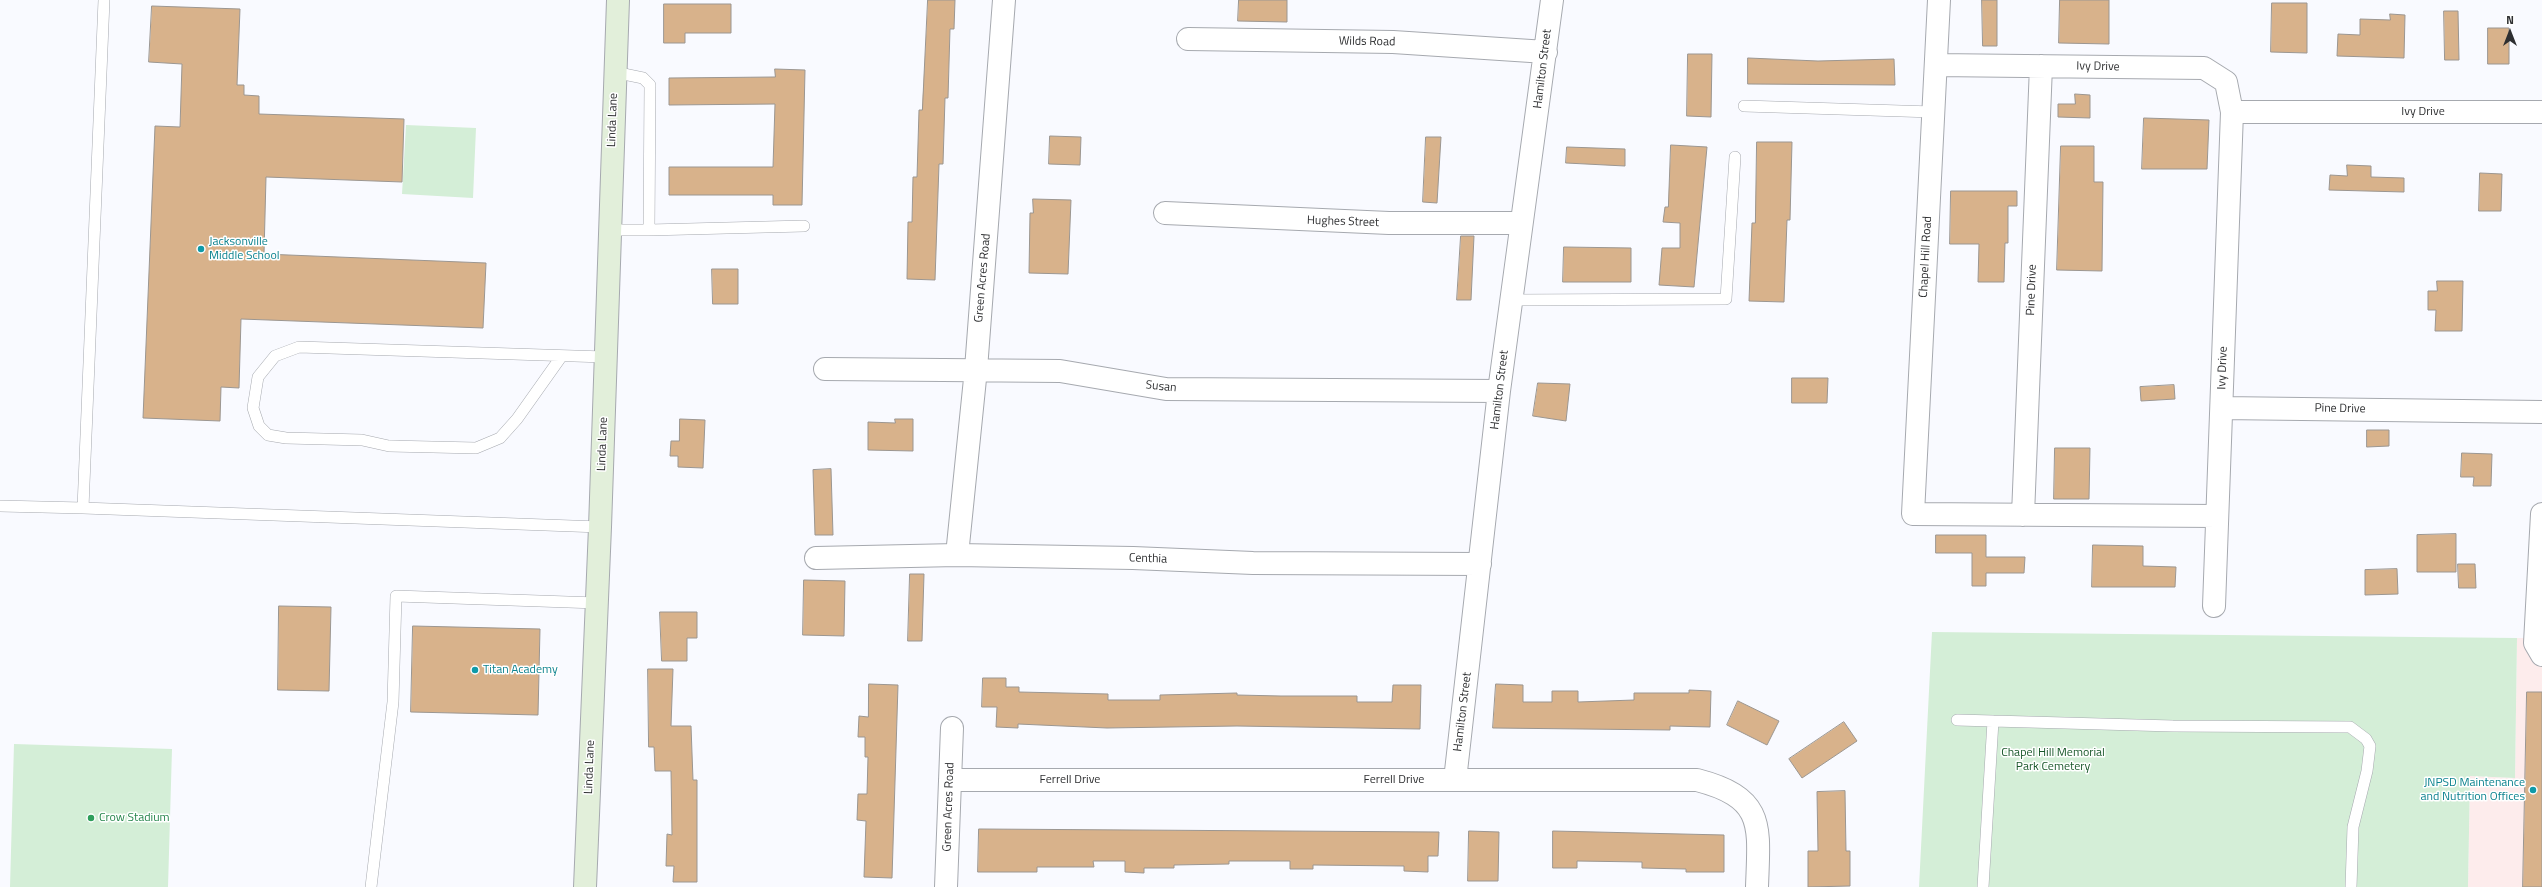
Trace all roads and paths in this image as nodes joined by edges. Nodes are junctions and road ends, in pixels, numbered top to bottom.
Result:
1 (104, 0) edge
2 (618, 0) edge
3 (1004, 0) edge
4 (1552, 0) edge
5 (1940, 0) edge
6 (1188, 39) dead end
7 (1546, 52) junction
8 (1936, 65) junction
9 (2041, 66) junction
10 (614, 72) junction
11 (1744, 106) dead end
12 (1933, 112) junction
13 (2232, 112) junction
14 (2542, 112) edge
15 (1735, 157) dead end
16 (1165, 213) dead end
17 (1521, 223) junction
18 (804, 226) dead end
19 (610, 230) junction
20 (649, 230) junction
21 (1511, 300) junction
22 (561, 357) junction
23 (605, 357) junction
24 (825, 369) dead end
25 (976, 369) junction
26 (1499, 391) junction
27 (2222, 408) junction
28 (2542, 412) edge
29 (0, 506) edge
30 (83, 508) junction
31 (2542, 514) edge
32 (2023, 515) junction
33 (2217, 516) junction
34 (600, 526) junction
35 (957, 555) junction
36 (816, 558) dead end
37 (1480, 564) junction
38 (597, 603) junction
39 (2214, 606) dead end
40 (2542, 655) edge
41 (1958, 720) dead end
42 (1993, 721) junction
43 (952, 728) dead end
44 (950, 780) junction
45 (1455, 780) junction
46 (370, 887) edge
47 (584, 887) edge
48 (946, 887) edge
49 (1757, 887) edge
50 (1984, 887) edge
51 (2351, 887) edge

1 - 30 lane
2 - 10 street, Linda Lane
3 - 25 street, Green Acres Road
4 - 7 street, Hamilton Street
5 - 8 street, Chapel Hill Road
6 - 7 street, Wilds Road
7 - 17 street, Hamilton Street
8 - 9 street, Ivy Drive
8 - 12 street, Chapel Hill Road
9 - 13 street, Ivy Drive
9 - 32 street, Pine Drive
10 - 19 street, Linda Lane
10 - 20 lane
11 - 12 lane
12 - 32 street, Chapel Hill Road
13 - 14 street, Ivy Drive
13 - 27 street, Ivy Drive
15 - 21 lane
16 - 17 street, Hughes Street
17 - 21 street, Hamilton Street
18 - 20 lane
19 - 20 lane
19 - 23 street, Linda Lane
21 - 26 street, Hamilton Street
22 - 22 lane
22 - 23 lane
23 - 34 street, Linda Lane
24 - 25 street, Susan
25 - 26 street, Susan
25 - 35 street, Green Acres Road
26 - 37 street, Hamilton Street
27 - 28 street, Pine Drive
27 - 33 street
29 - 30 lane
30 - 34 lane
31 - 40 street
32 - 33 street
33 - 39 street
34 - 38 street, Linda Lane
35 - 36 street, Centhia
35 - 37 street, Centhia
37 - 45 street, Hamilton Street
38 - 46 lane
38 - 47 street, Linda Lane
41 - 42 lane
42 - 50 lane
42 - 51 lane
43 - 44 street, Green Acres Road
44 - 45 street, Ferrell Drive
44 - 48 street, Green Acres Road
45 - 49 street, Ferrell Drive

